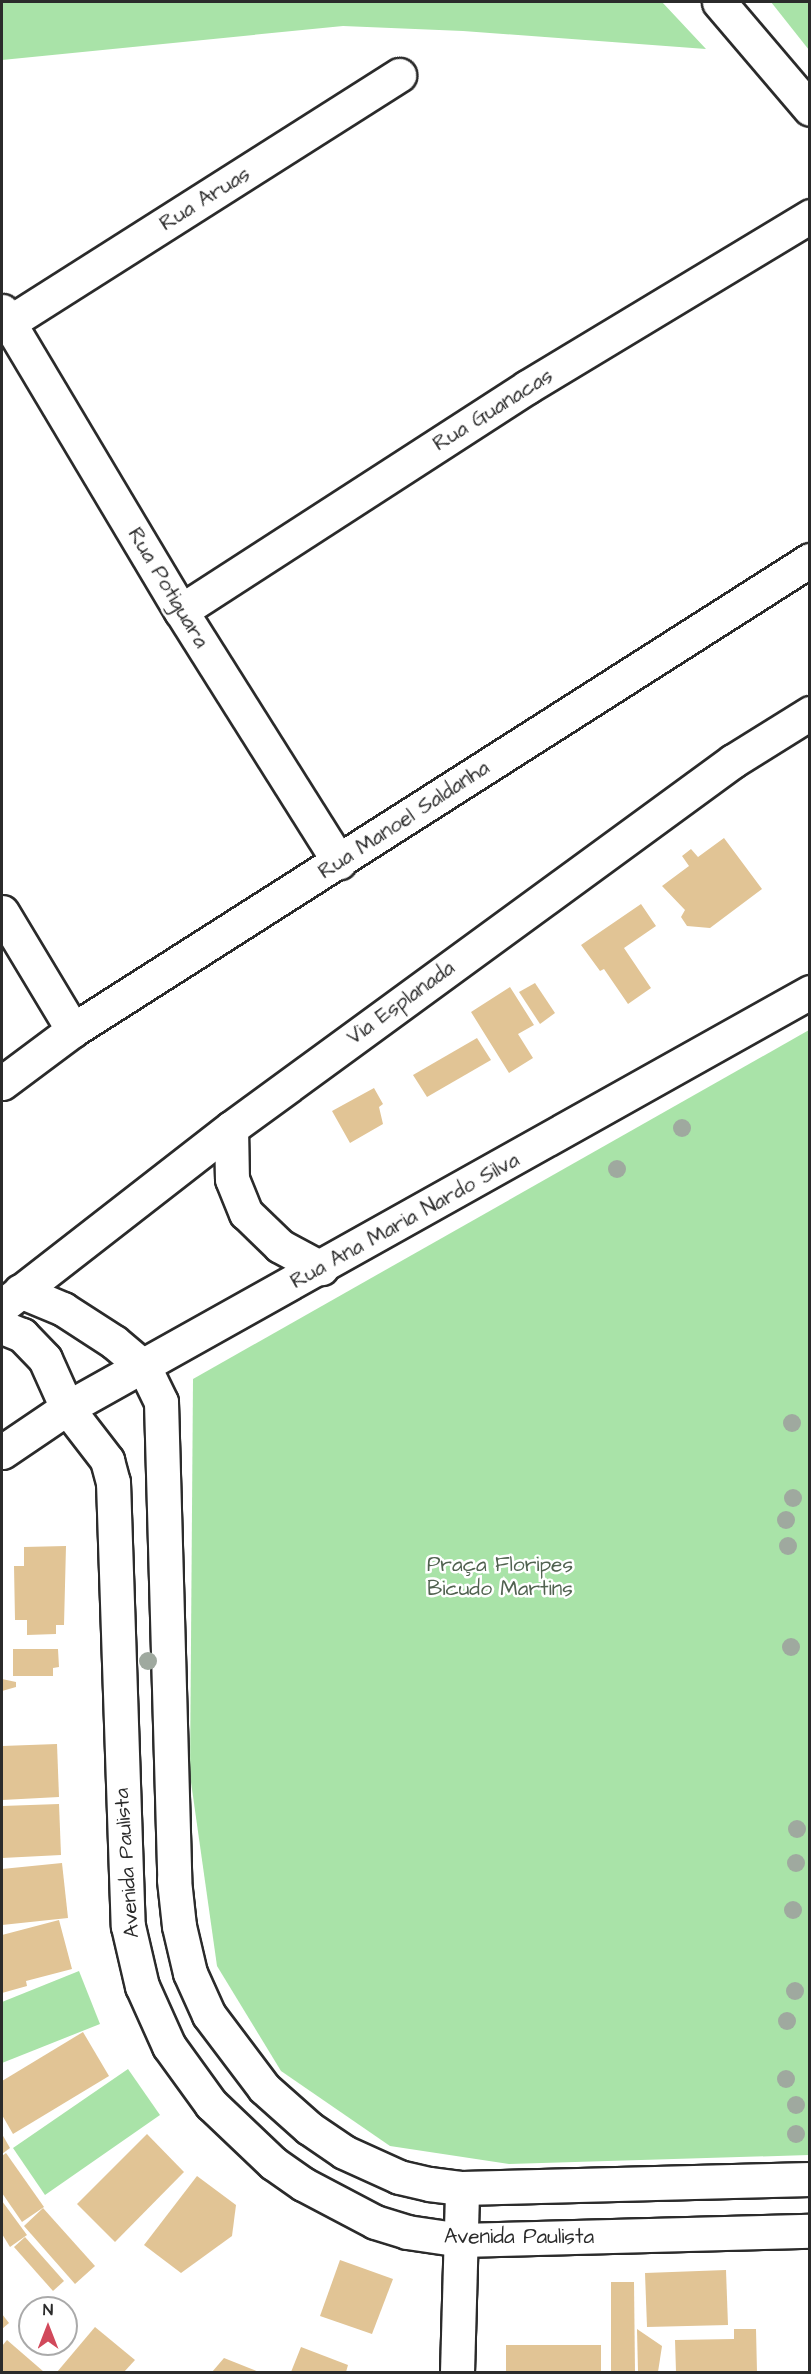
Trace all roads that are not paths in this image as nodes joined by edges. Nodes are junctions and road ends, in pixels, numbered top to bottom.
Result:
1 (719, 2) edge
2 (399, 75) dead end
3 (810, 109) edge
4 (810, 216) edge
5 (6, 317) edge
6 (810, 560) edge
7 (181, 611) junction
8 (810, 713) edge
9 (339, 862) junction
10 (2, 912) edge
11 (810, 992) edge
12 (73, 1030) junction
13 (2, 1083) edge
14 (231, 1128) junction
15 (321, 1268) junction
16 (11, 1299) edge
17 (2, 1327) edge
18 (144, 1366) junction
19 (67, 1408) junction
20 (2, 1452) edge
21 (810, 2179) edge
22 (462, 2188) junction
23 (810, 2231) edge
24 (461, 2240) junction
25 (457, 2373) edge

1 - 3 street
2 - 5 street, Rua Aruas
4 - 7 street, Rua Guanacas
5 - 7 street, Rua Potiguara
6 - 9 street, Rua Manoel Saldanha
7 - 9 street, Rua Potiguara
8 - 14 street, Via Esplanada
9 - 12 street, Rua Manoel Saldanha
10 - 12 street
11 - 15 street, Rua Ana Maria Nardo Silva
12 - 13 street, Rua Manoel Saldanha
14 - 15 street
14 - 16 street, Via Esplanada
15 - 18 street, Rua Ana Maria Nardo Silva
16 - 18 street
17 - 19 street, Avenida Paulista
18 - 19 street, Rua Ana Maria Nardo Silva
18 - 22 street
19 - 20 street, Rua Ana Maria Nardo Silva
19 - 24 street, Avenida Paulista
21 - 22 street
22 - 24 street
23 - 24 street, Avenida Paulista
24 - 25 street

